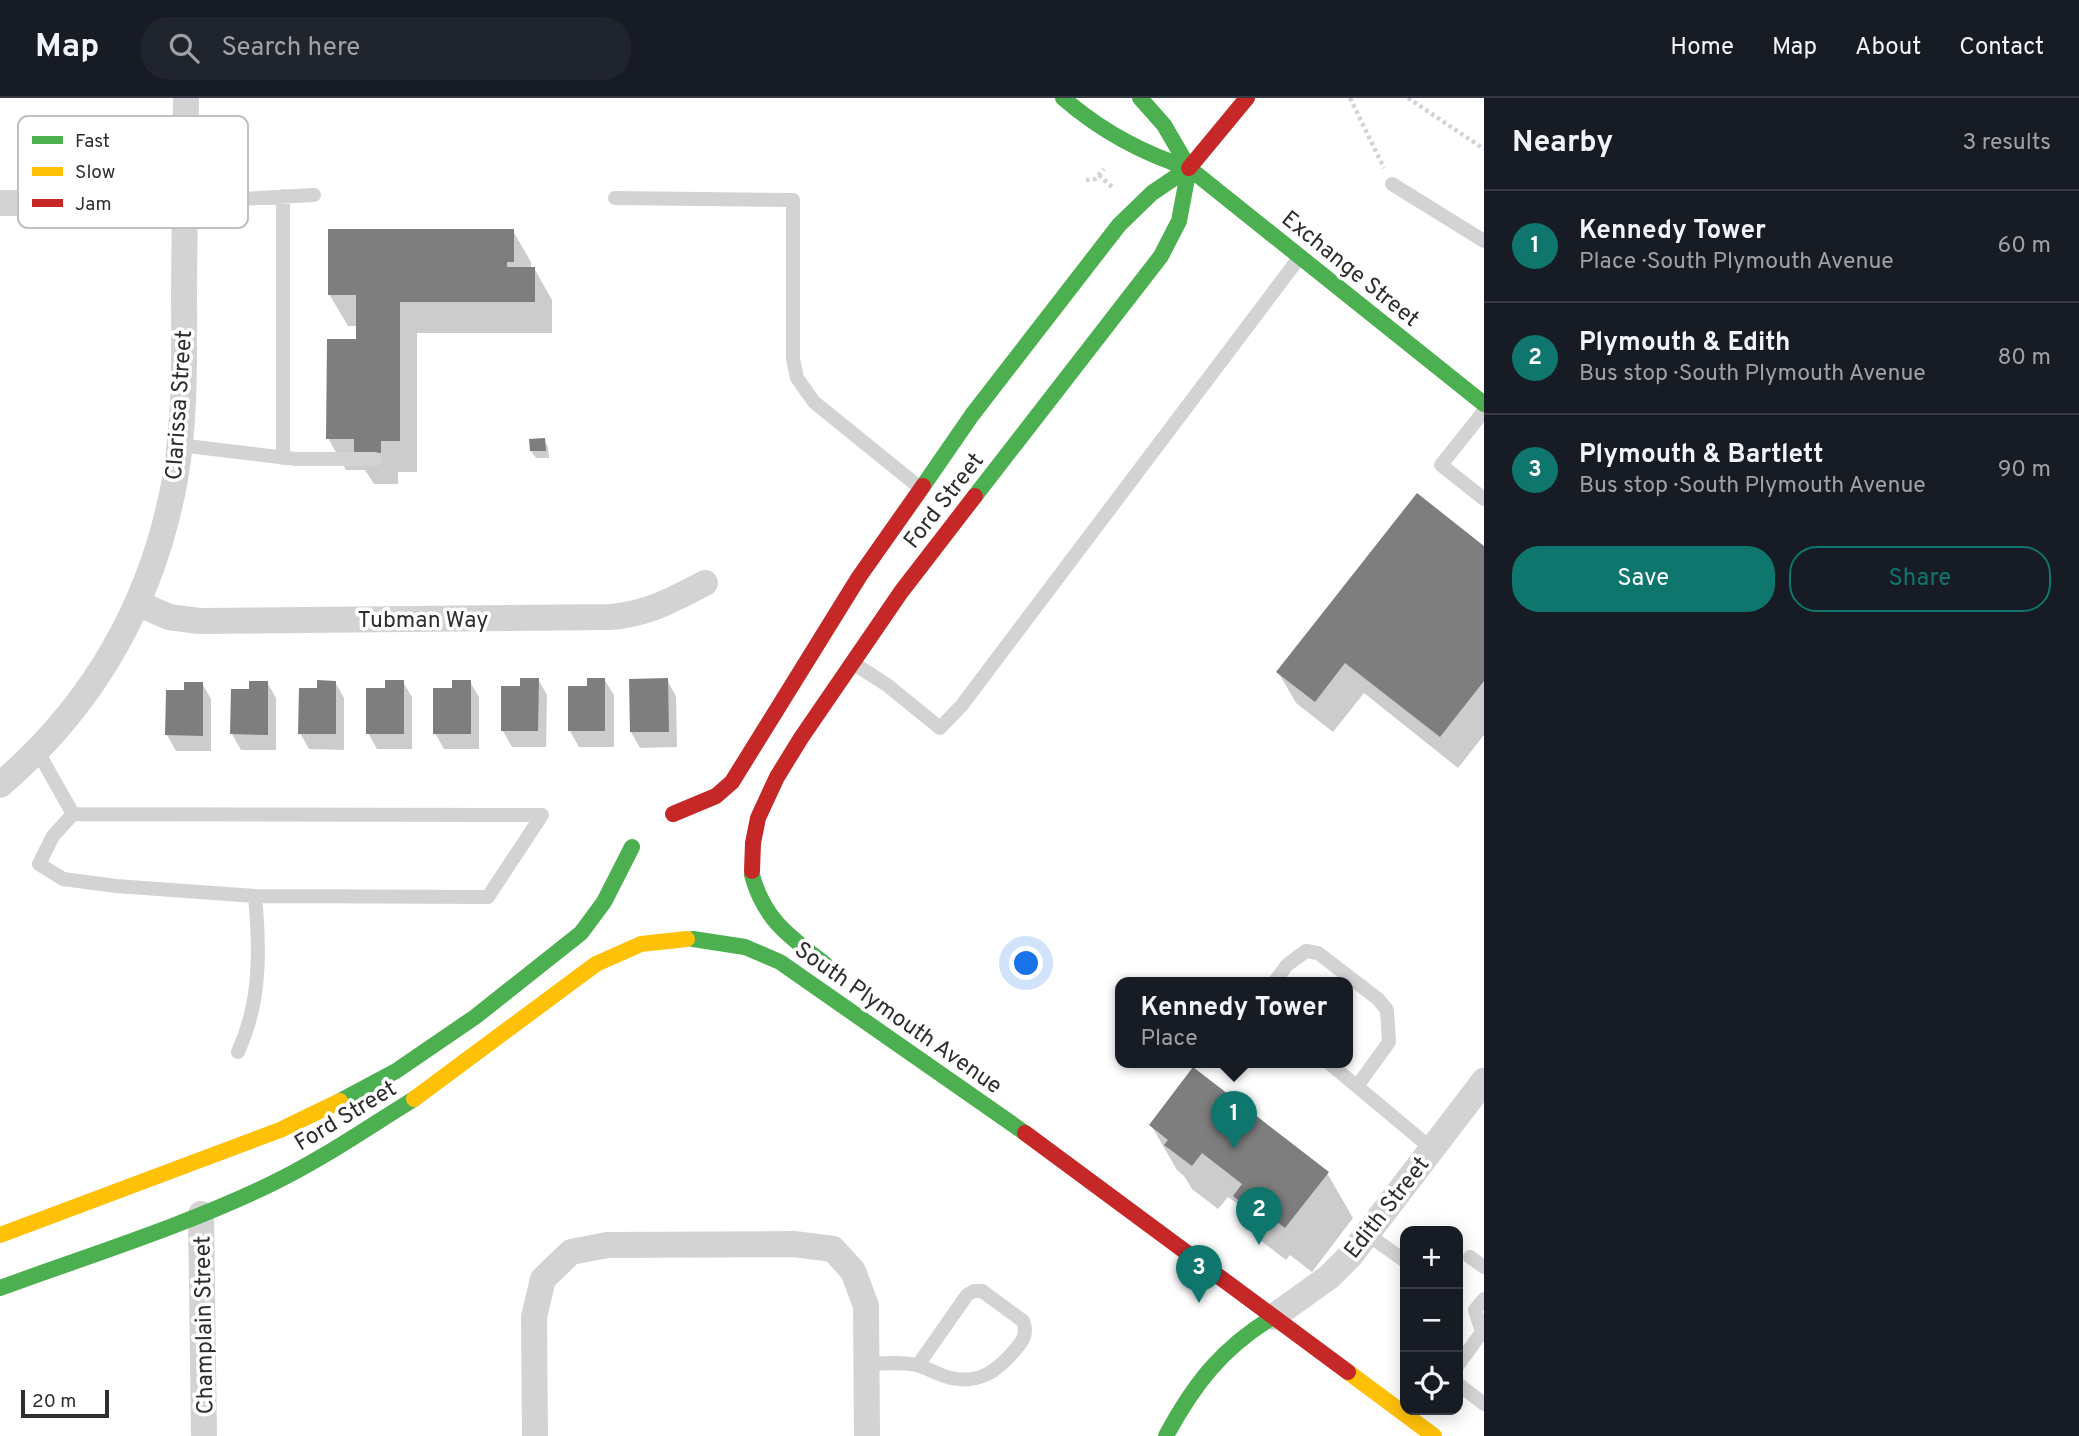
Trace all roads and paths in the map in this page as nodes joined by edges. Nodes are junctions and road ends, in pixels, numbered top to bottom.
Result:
1 (186, 98) edge
2 (1063, 98) edge
3 (1140, 98) edge
4 (1247, 98) edge
5 (1350, 98) edge
6 (1408, 98) edge
7 (186, 116) edge
8 (1484, 149) edge
9 (1189, 168) junction
10 (1104, 169) dead end
11 (1099, 174) junction
12 (1086, 180) dead end
13 (1392, 184) joint
14 (1116, 190) dead end
15 (314, 195) dead end
16 (283, 196) junction
17 (248, 198) edge
18 (615, 198) dead end
19 (0, 203) edge
20 (18, 203) edge
21 (185, 228) edge
22 (1484, 241) edge
23 (1299, 256) junction
24 (1484, 404) edge
25 (1484, 411) edge
26 (179, 445) junction
27 (283, 458) junction
28 (375, 460) dead end
29 (919, 487) junction
30 (1484, 499) edge
31 (705, 583) dead end
32 (137, 603) junction
33 (851, 662) junction
34 (38, 752) junction
35 (2, 779) edge
36 (74, 814) junction
37 (673, 814) junction
38 (710, 816) dead end
39 (657, 821) dead end
40 (643, 832) dead end
41 (736, 834) dead end
42 (632, 847) junction
43 (752, 873) junction
44 (628, 894) dead end
45 (255, 896) junction
46 (745, 903) dead end
47 (651, 927) dead end
48 (726, 927) dead end
49 (690, 939) junction
50 (834, 971) dead end
51 (1278, 977) edge
52 (1349, 977) edge
53 (1353, 980) edge
54 (238, 1052) dead end
55 (951, 1062) dead end
56 (1336, 1068) edge
57 (1484, 1081) edge
58 (1358, 1085) junction
59 (1432, 1149) junction
60 (1068, 1162) junction
61 (201, 1214) junction
62 (1367, 1234) junction
63 (0, 1235) edge
64 (1400, 1257) edge
65 (1470, 1257) dead end
66 (1484, 1267) edge
67 (0, 1288) edge
68 (1484, 1299) edge
69 (1273, 1317) junction
70 (1483, 1333) edge
71 (1463, 1359) edge
72 (866, 1364) junction
73 (918, 1365) junction
74 (1463, 1388) edge
75 (1484, 1404) edge
76 (1422, 1417) edge
77 (204, 1436) edge
78 (535, 1436) edge
79 (867, 1436) edge
80 (1166, 1436) edge
81 (1434, 1436) edge

1 - 7 street, Clarissa Street
2 - 9 main road
3 - 9 main road
4 - 9 main road, Ford Street
5 - 13 path
6 - 8 path
9 - 23 main road, Exchange Street
9 - 29 main road, Ford Street
9 - 33 main road, Ford Street
10 - 11 path
11 - 12 path
11 - 14 path
13 - 22 lane
15 - 16 lane
16 - 17 lane
16 - 27 lane
18 - 29 lane
19 - 20 street
21 - 26 street, Clarissa Street
23 - 24 main road, Exchange Street
23 - 33 lane
25 - 30 lane
26 - 27 lane
26 - 32 street, Clarissa Street
27 - 28 lane
29 - 37 main road, Ford Street
31 - 32 street, Tubman Way
32 - 34 street, Clarissa Street
33 - 43 main road, Ford Street
34 - 35 street, Clarissa Street
34 - 36 lane
36 - 45 lane
36 - 45 lane
37 - 38 main road
37 - 39 main road, Ford Street
40 - 42 main road, Ford Street
41 - 43 main road, South Plymouth Avenue
42 - 44 main road
42 - 63 main road, Ford Street
43 - 46 main road
43 - 50 main road, South Plymouth Avenue
45 - 54 lane
47 - 49 main road
48 - 49 main road
49 - 60 main road, South Plymouth Avenue
49 - 61 main road, Ford Street
51 - 52 lane
53 - 58 lane
55 - 60 main road, South Plymouth Avenue
56 - 58 lane
57 - 59 street, Edith Street
58 - 59 lane
59 - 62 street, Edith Street
60 - 69 main road, South Plymouth Avenue
61 - 67 main road, Ford Street
61 - 77 street, Champlain Street
62 - 64 lane
62 - 69 street, Edith Street
65 - 66 lane
68 - 70 lane
69 - 76 main road, South Plymouth Avenue
69 - 80 main road
70 - 71 lane
72 - 73 lane
72 - 78 street
72 - 79 street
73 - 73 lane
74 - 75 lane
76 - 81 main road, South Plymouth Avenue

